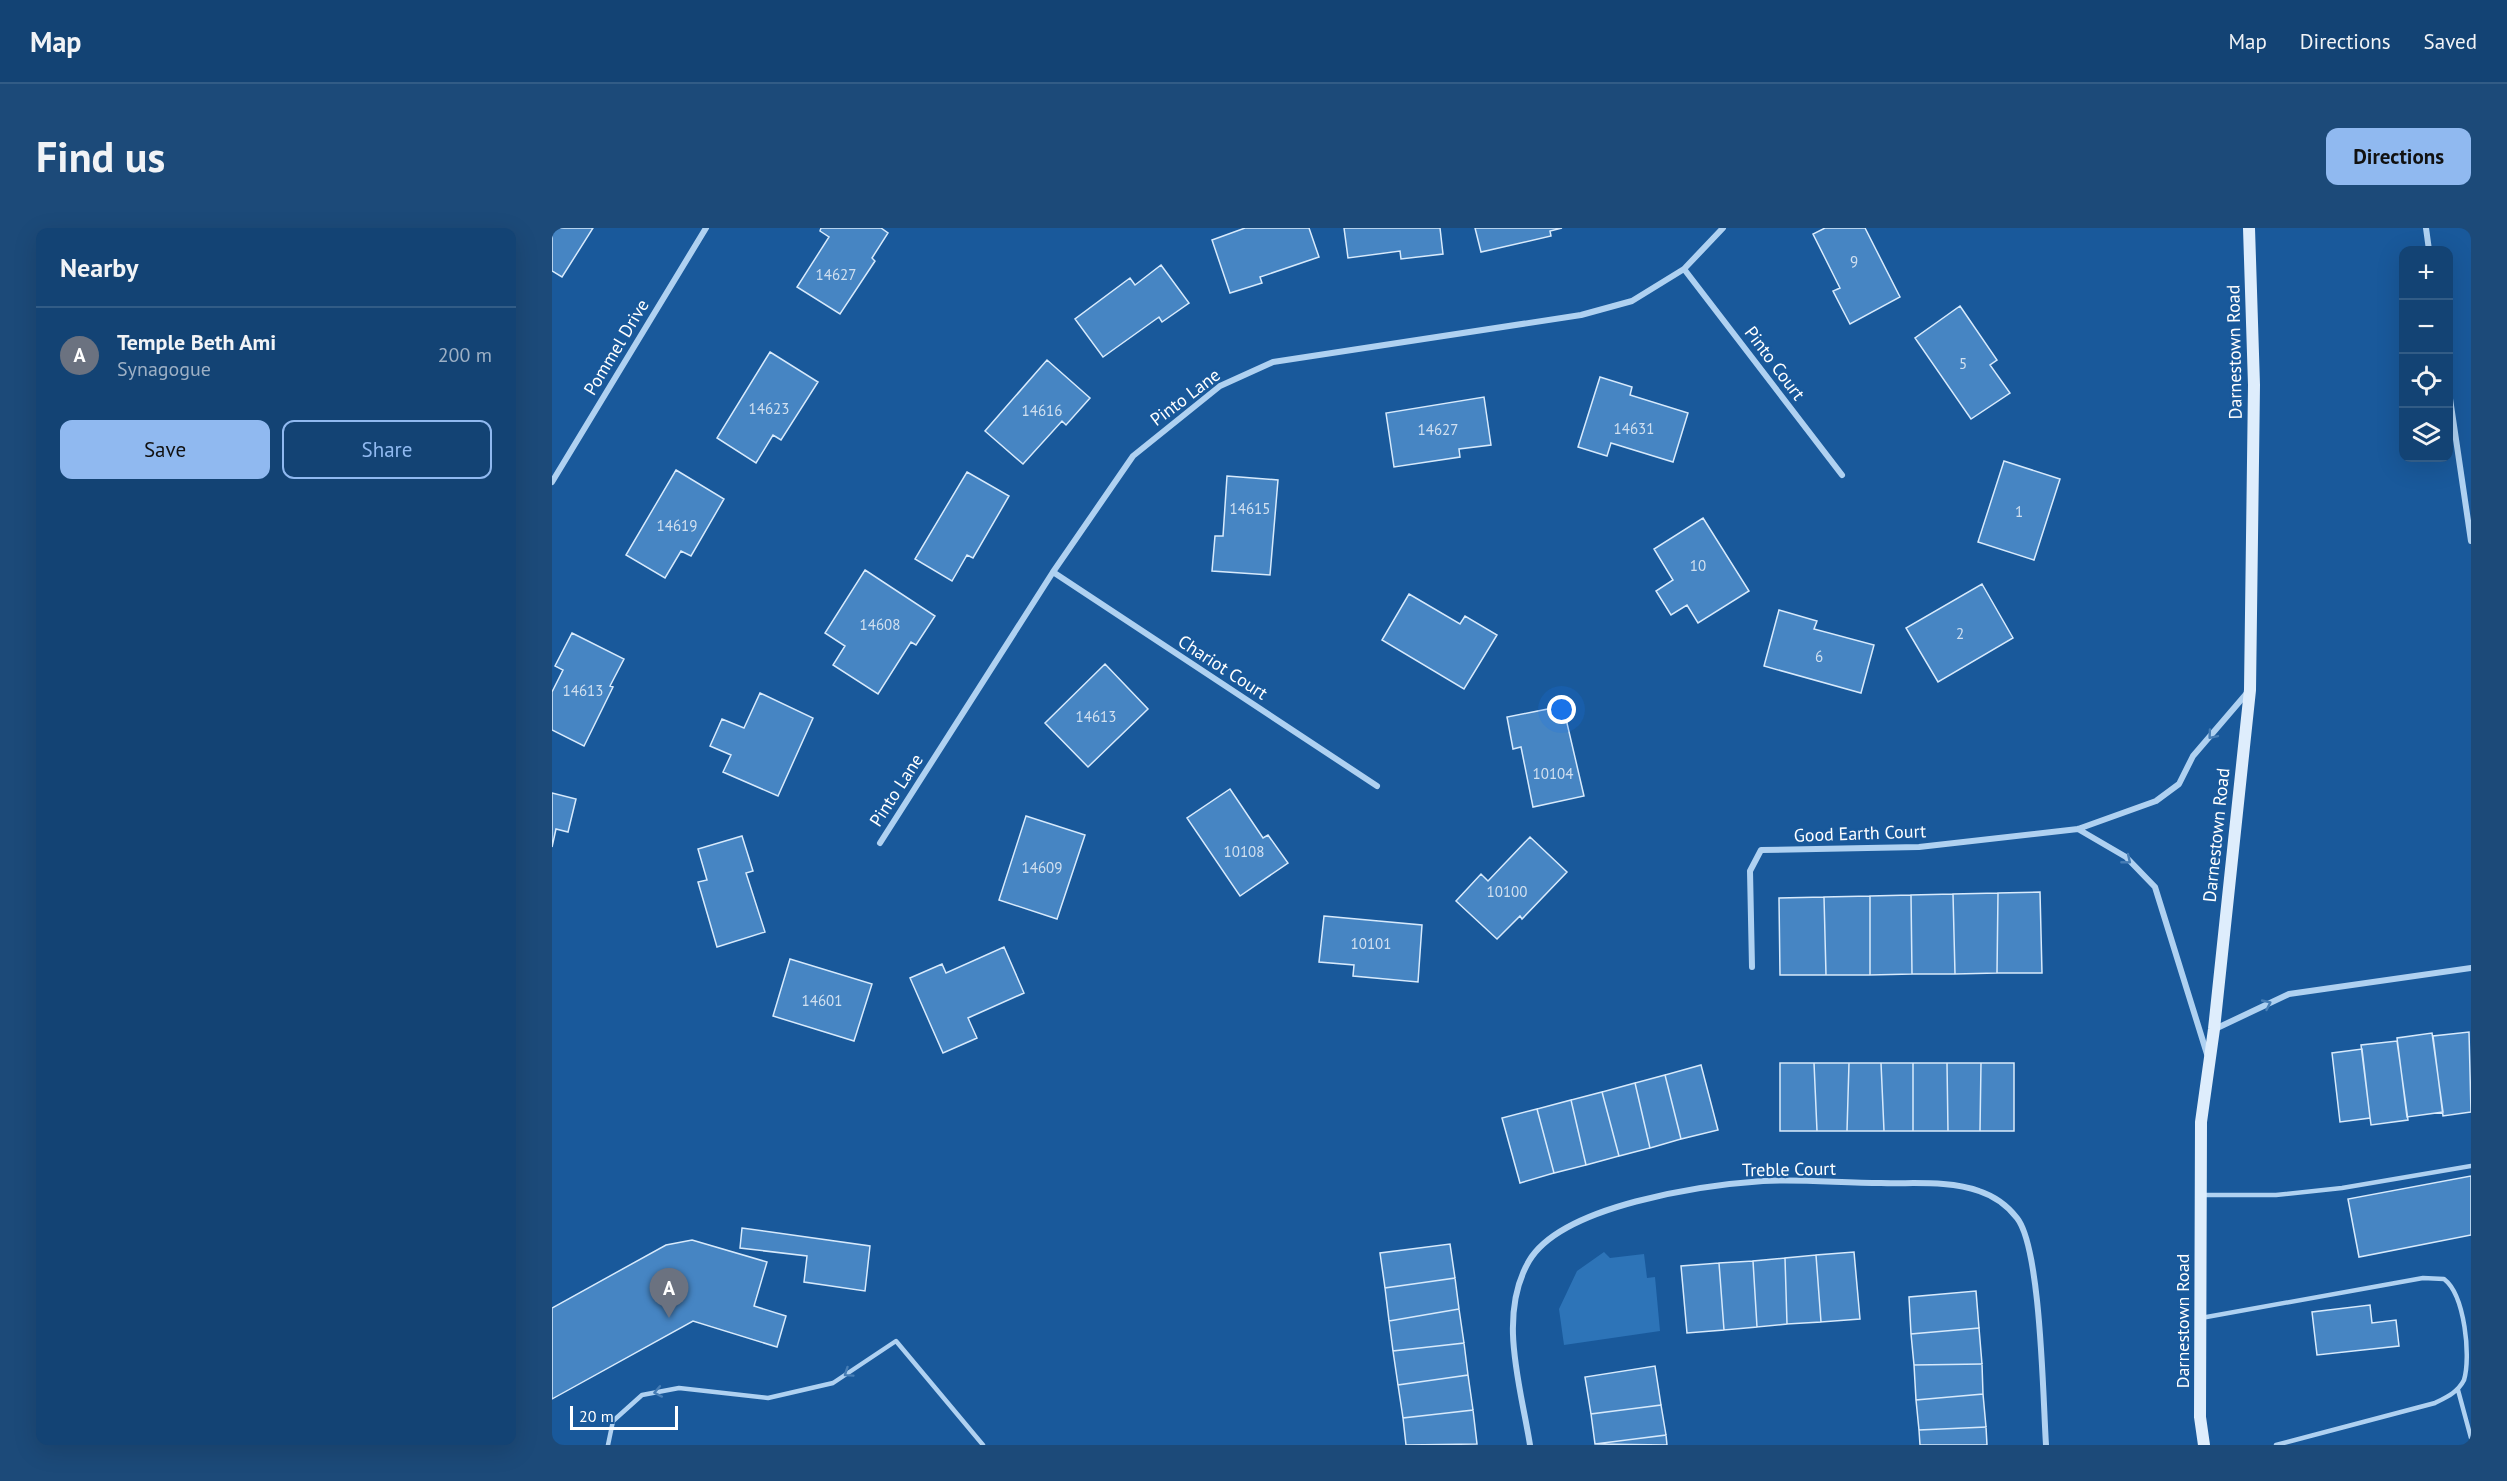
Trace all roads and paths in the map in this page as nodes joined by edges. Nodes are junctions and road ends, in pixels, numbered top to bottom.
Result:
1 (706, 228) edge
2 (1723, 228) edge
3 (2249, 228) edge
4 (2426, 228) edge
5 (2428, 246) edge
6 (1684, 269) junction
7 (2451, 408) edge
8 (1842, 475) dead end
9 (552, 482) edge
10 (2471, 541) edge
11 (1053, 572) junction
12 (2250, 690) junction
13 (1377, 786) dead end
14 (2078, 829) junction
15 (880, 843) dead end
16 (1752, 967) dead end
17 (2471, 968) edge
18 (2214, 1029) junction
19 (2210, 1061) junction
20 (2471, 1166) edge
21 (2201, 1195) junction
22 (2200, 1318) junction
23 (2458, 1390) junction
24 (2471, 1438) edge
25 (2306, 1442) edge
26 (608, 1445) edge
27 (983, 1445) edge
28 (1530, 1445) edge
29 (2046, 1445) edge
30 (2204, 1445) edge
31 (2276, 1445) edge

1 - 9 street, Pommel Drive
2 - 6 street, Pinto Lane
3 - 12 main road, Darnestown Road
4 - 5 street
6 - 8 street, Pinto Court
6 - 11 street, Pinto Lane
7 - 10 street
11 - 13 street, Chariot Court
11 - 15 street, Pinto Lane
12 -> 14 street, Good Earth Court
12 - 18 main road, Darnestown Road
14 - 16 street, Good Earth Court
14 -> 19 street
18 -> 17 street
18 - 19 main road, Darnestown Road
19 - 21 main road, Darnestown Road
20 - 21 lane
21 - 22 main road, Darnestown Road
22 - 23 lane
22 - 30 main road, Darnestown Road
23 - 24 lane
23 - 25 lane
25 - 31 lane
27 -> 26 lane
28 - 29 street, Treble Court

